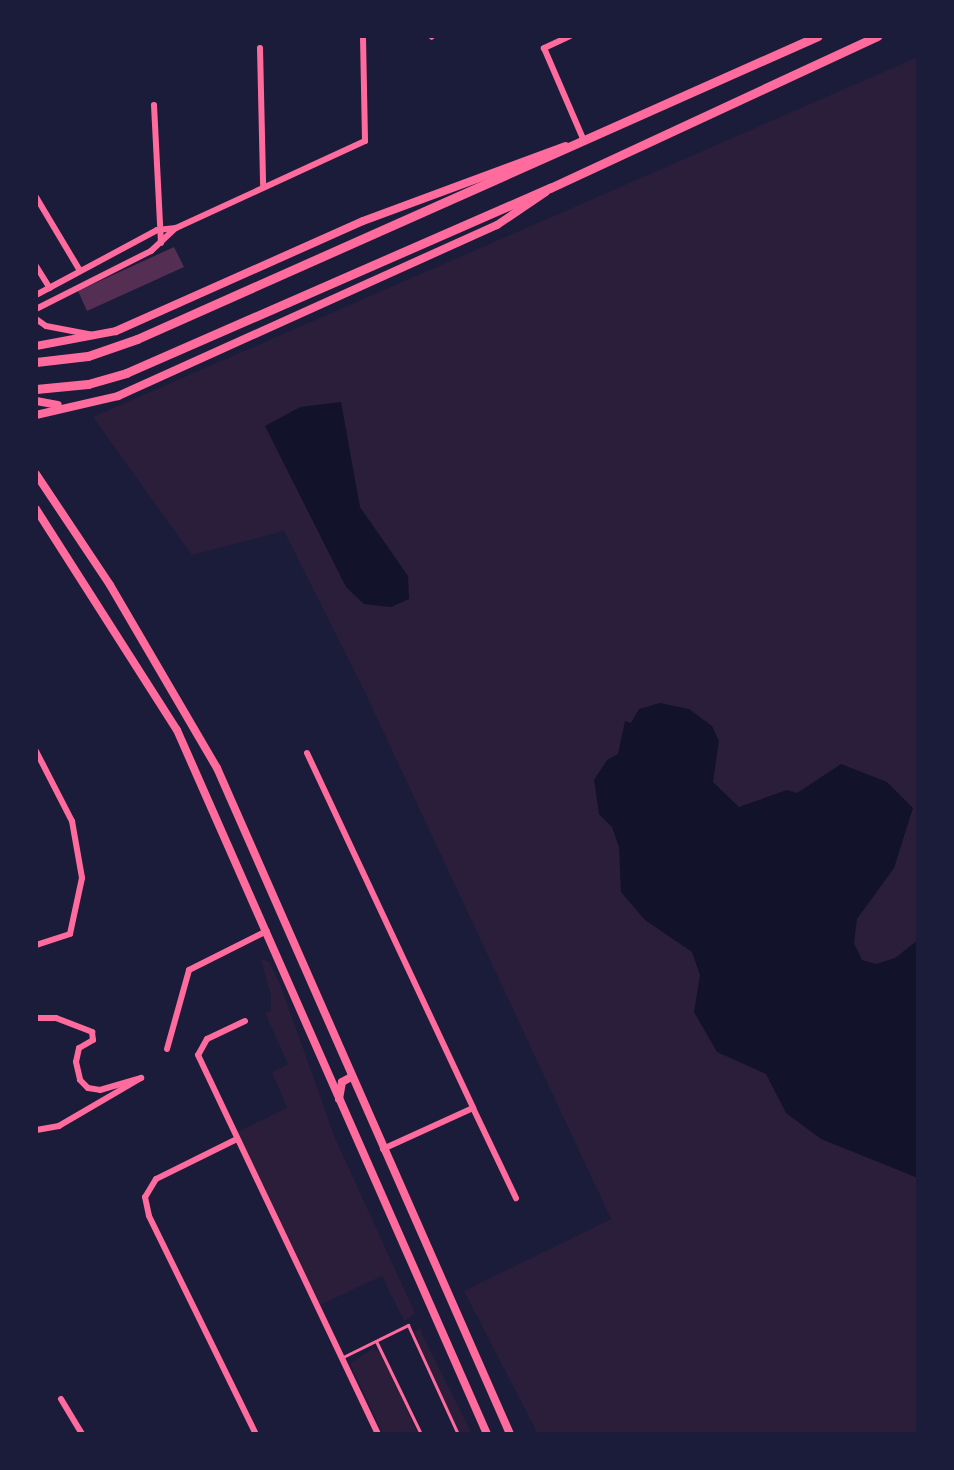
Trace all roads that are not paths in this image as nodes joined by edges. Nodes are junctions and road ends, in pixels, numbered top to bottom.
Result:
1 (363, 36) edge
2 (570, 36) edge
3 (818, 36) edge
4 (877, 36) edge
5 (260, 48) dead end
6 (154, 105) dead end
7 (581, 142) junction
8 (263, 185) junction
9 (550, 188) junction
10 (36, 197) edge
11 (176, 228) junction
12 (157, 230) junction
13 (161, 243) junction
14 (36, 266) edge
15 (79, 269) junction
16 (50, 287) junction
17 (37, 290) edge
18 (50, 300) junction
19 (36, 309) edge
20 (36, 319) edge
21 (95, 336) junction
22 (39, 347) edge
23 (36, 362) edge
24 (36, 389) edge
25 (38, 401) edge
26 (59, 406) junction
27 (36, 415) edge
28 (38, 475) edge
29 (36, 509) edge
30 (36, 751) edge
31 (307, 753) dead end
32 (267, 931) junction
33 (36, 945) edge
34 (36, 1018) edge
35 (245, 1021) dead end
36 (167, 1049) dead end
37 (351, 1077) junction
38 (339, 1100) junction
39 (473, 1108) junction
40 (36, 1130) edge
41 (237, 1139) junction
42 (383, 1149) junction
43 (516, 1198) dead end
44 (376, 1341) junction
45 (341, 1358) junction
46 (61, 1399) dead end
47 (82, 1434) edge
48 (256, 1434) edge
49 (378, 1434) edge
50 (421, 1434) edge
51 (458, 1434) edge
52 (487, 1434) edge
53 (510, 1434) edge

1 - 8 street
2 - 7 street
3 - 7 highway
4 - 9 highway
5 - 8 street
6 - 12 street
7 - 21 main road
7 - 23 highway
8 - 11 street
9 - 24 highway
9 - 26 main road
10 - 15 street
11 - 12 street
11 - 13 street
12 - 13 street
12 - 15 street
13 - 18 street
14 - 16 street
15 - 16 street
16 - 17 street
16 - 18 street
17 - 18 street
18 - 19 street
20 - 21 street
21 - 22 main road
25 - 26 main road
26 - 27 main road
28 - 37 main road
29 - 32 main road
30 - 33 street
31 - 39 street
32 - 36 street
32 - 38 main road
34 - 40 street
35 - 41 street
37 - 38 main road
37 - 42 main road
38 - 52 main road
39 - 42 street
39 - 43 street
41 - 45 street
41 - 48 street
42 - 53 main road
44 - 45 lane
44 - 50 lane
44 - 51 lane
45 - 49 street
46 - 47 street

